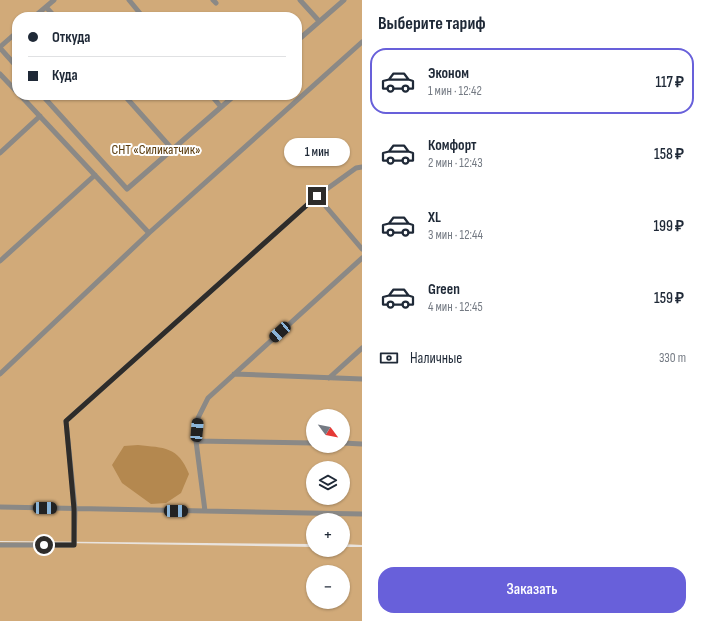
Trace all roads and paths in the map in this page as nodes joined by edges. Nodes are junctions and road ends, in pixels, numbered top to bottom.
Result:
1 (54, 0) edge
2 (129, 0) edge
3 (300, 0) edge
4 (344, 0) edge
5 (46, 7) junction
6 (40, 12) edge
7 (50, 12) edge
8 (139, 12) edge
9 (319, 21) junction
10 (302, 36) edge
11 (12, 37) edge
12 (362, 42) edge
13 (0, 48) edge
14 (12, 61) edge
15 (0, 74) edge
16 (12, 87) edge
17 (302, 96) edge
18 (25, 100) edge
19 (47, 100) edge
20 (128, 100) edge
21 (215, 100) edge
22 (229, 100) edge
23 (298, 100) edge
24 (221, 107) junction
25 (40, 116) junction
26 (173, 150) junction
27 (0, 153) edge
28 (362, 167) edge
29 (96, 175) junction
30 (317, 196) junction
31 (150, 233) junction
32 (362, 249) edge
33 (362, 258) edge
34 (0, 261) edge
35 (362, 348) edge
36 (0, 374) edge
37 (234, 374) junction
38 (329, 378) junction
39 (362, 379) edge
40 (196, 441) junction
41 (306, 443) edge
42 (350, 443) edge
43 (362, 444) edge
44 (0, 507) edge
45 (74, 509) junction
46 (205, 511) junction
47 (362, 514) edge
48 (0, 545) edge

1 - 5 lane
2 - 8 lane
3 - 9 lane
4 - 9 lane
5 - 6 lane
5 - 7 lane
9 - 10 lane
11 - 13 lane
12 - 17 lane
13 - 14 lane
15 - 16 lane
18 - 25 lane
19 - 26 lane
20 - 26 lane
21 - 24 lane
22 - 24 lane
23 - 31 lane
24 - 26 lane
25 - 27 lane
25 - 29 lane
28 - 30 lane
29 - 31 lane
29 - 34 lane
30 - 32 lane
30 - 45 lane
31 - 36 lane
33 - 37 lane
35 - 38 lane
37 - 38 lane
37 - 40 lane
38 - 39 lane
40 - 41 lane
40 - 46 lane
42 - 43 lane
44 - 45 lane
45 - 46 lane
45 - 48 lane
46 - 47 lane

